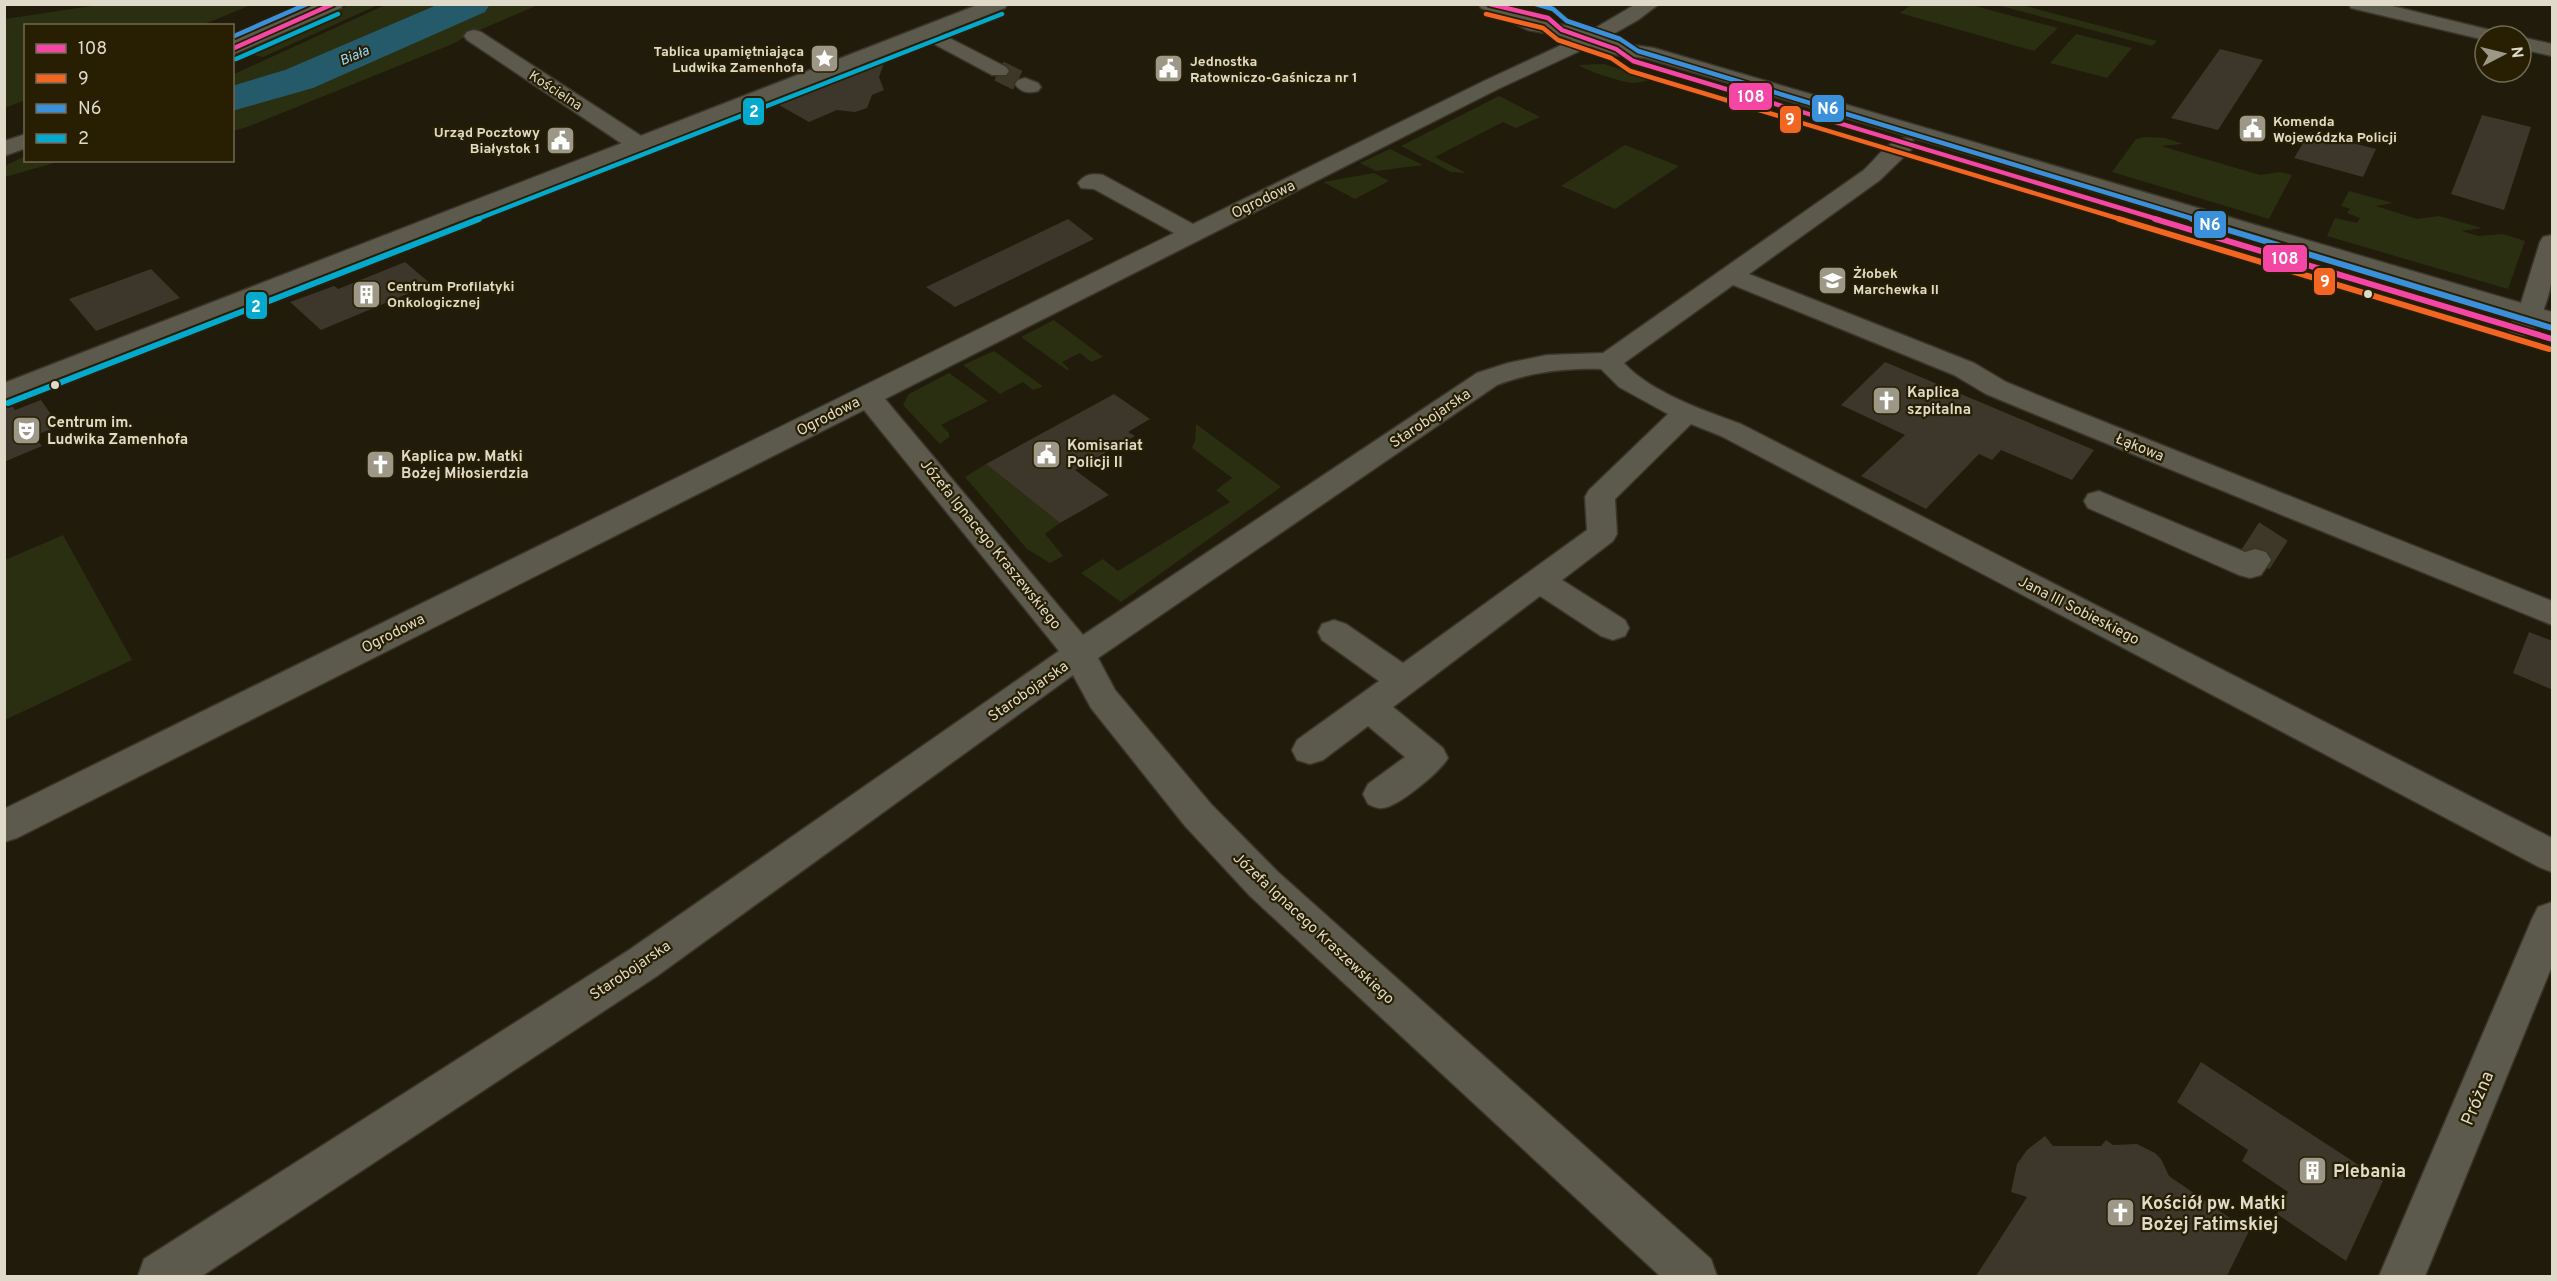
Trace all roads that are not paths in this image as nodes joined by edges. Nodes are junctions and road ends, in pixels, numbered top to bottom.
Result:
1 (297, 4) edge
2 (334, 4) edge
3 (998, 4) edge
4 (1650, 4) edge
5 (2358, 4) edge
6 (1490, 5) edge
7 (234, 31) edge
8 (926, 32) junction
9 (2473, 32) edge
10 (474, 36) dead end
11 (1591, 40) junction
12 (2533, 46) edge
13 (234, 48) edge
14 (1616, 49) junction
15 (2553, 50) edge
16 (999, 71) tunnel mouth
17 (24, 123) edge
18 (4, 131) edge
19 (24, 141) edge
20 (638, 144) junction
21 (1904, 144) junction
22 (4, 149) edge
23 (1089, 183) dead end
24 (2088, 190) junction
25 (1193, 234) junction
26 (2553, 242) edge
27 (1730, 275) junction
28 (2534, 321) edge
29 (2553, 339) edge
30 (1609, 362) junction
31 (4, 393) edge
32 (868, 396) junction
33 (1697, 417) junction
34 (2099, 501) dead end
35 (2255, 560) dead end
36 (1541, 581) junction
37 (2553, 614) edge
38 (1613, 628) dead end
39 (1334, 632) dead end
40 (1079, 654) junction
41 (1403, 680) junction
42 (1370, 708) junction
43 (1310, 750) dead end
44 (1381, 794) dead end
45 (4, 827) edge
46 (2553, 856) edge
47 (2553, 919) edge
48 (161, 1276) edge
49 (1694, 1276) edge
50 (2402, 1276) edge

1 - 7 street
2 - 13 street
3 - 8 street
4 - 11 street, Ogrodowa
5 - 9 street
6 - 11 street
8 - 16 street
8 - 20 street
10 - 20 street, Kościelna
11 - 14 street
11 - 25 street, Ogrodowa
12 - 15 street
14 - 21 street
14 - 24 street
17 - 18 street
19 - 22 street
20 - 31 street
21 - 24 street
21 - 27 street
23 - 25 street
24 - 28 street
25 - 32 street, Ogrodowa
26 - 28 street
27 - 30 street
27 - 37 street, Łąkowa
28 - 29 street
30 - 33 street, Jana III Sobieskiego
30 - 40 street, Starobojarska
32 - 40 street, Józefa Ignacego Kraszewskiego
32 - 45 street, Ogrodowa
33 - 36 street
33 - 46 street, Jana III Sobieskiego
34 - 35 street
36 - 38 street
36 - 41 street
39 - 41 street
40 - 48 street, Starobojarska
40 - 49 street, Józefa Ignacego Kraszewskiego
41 - 42 street
42 - 43 street
42 - 44 street
47 - 50 street, Próżna

